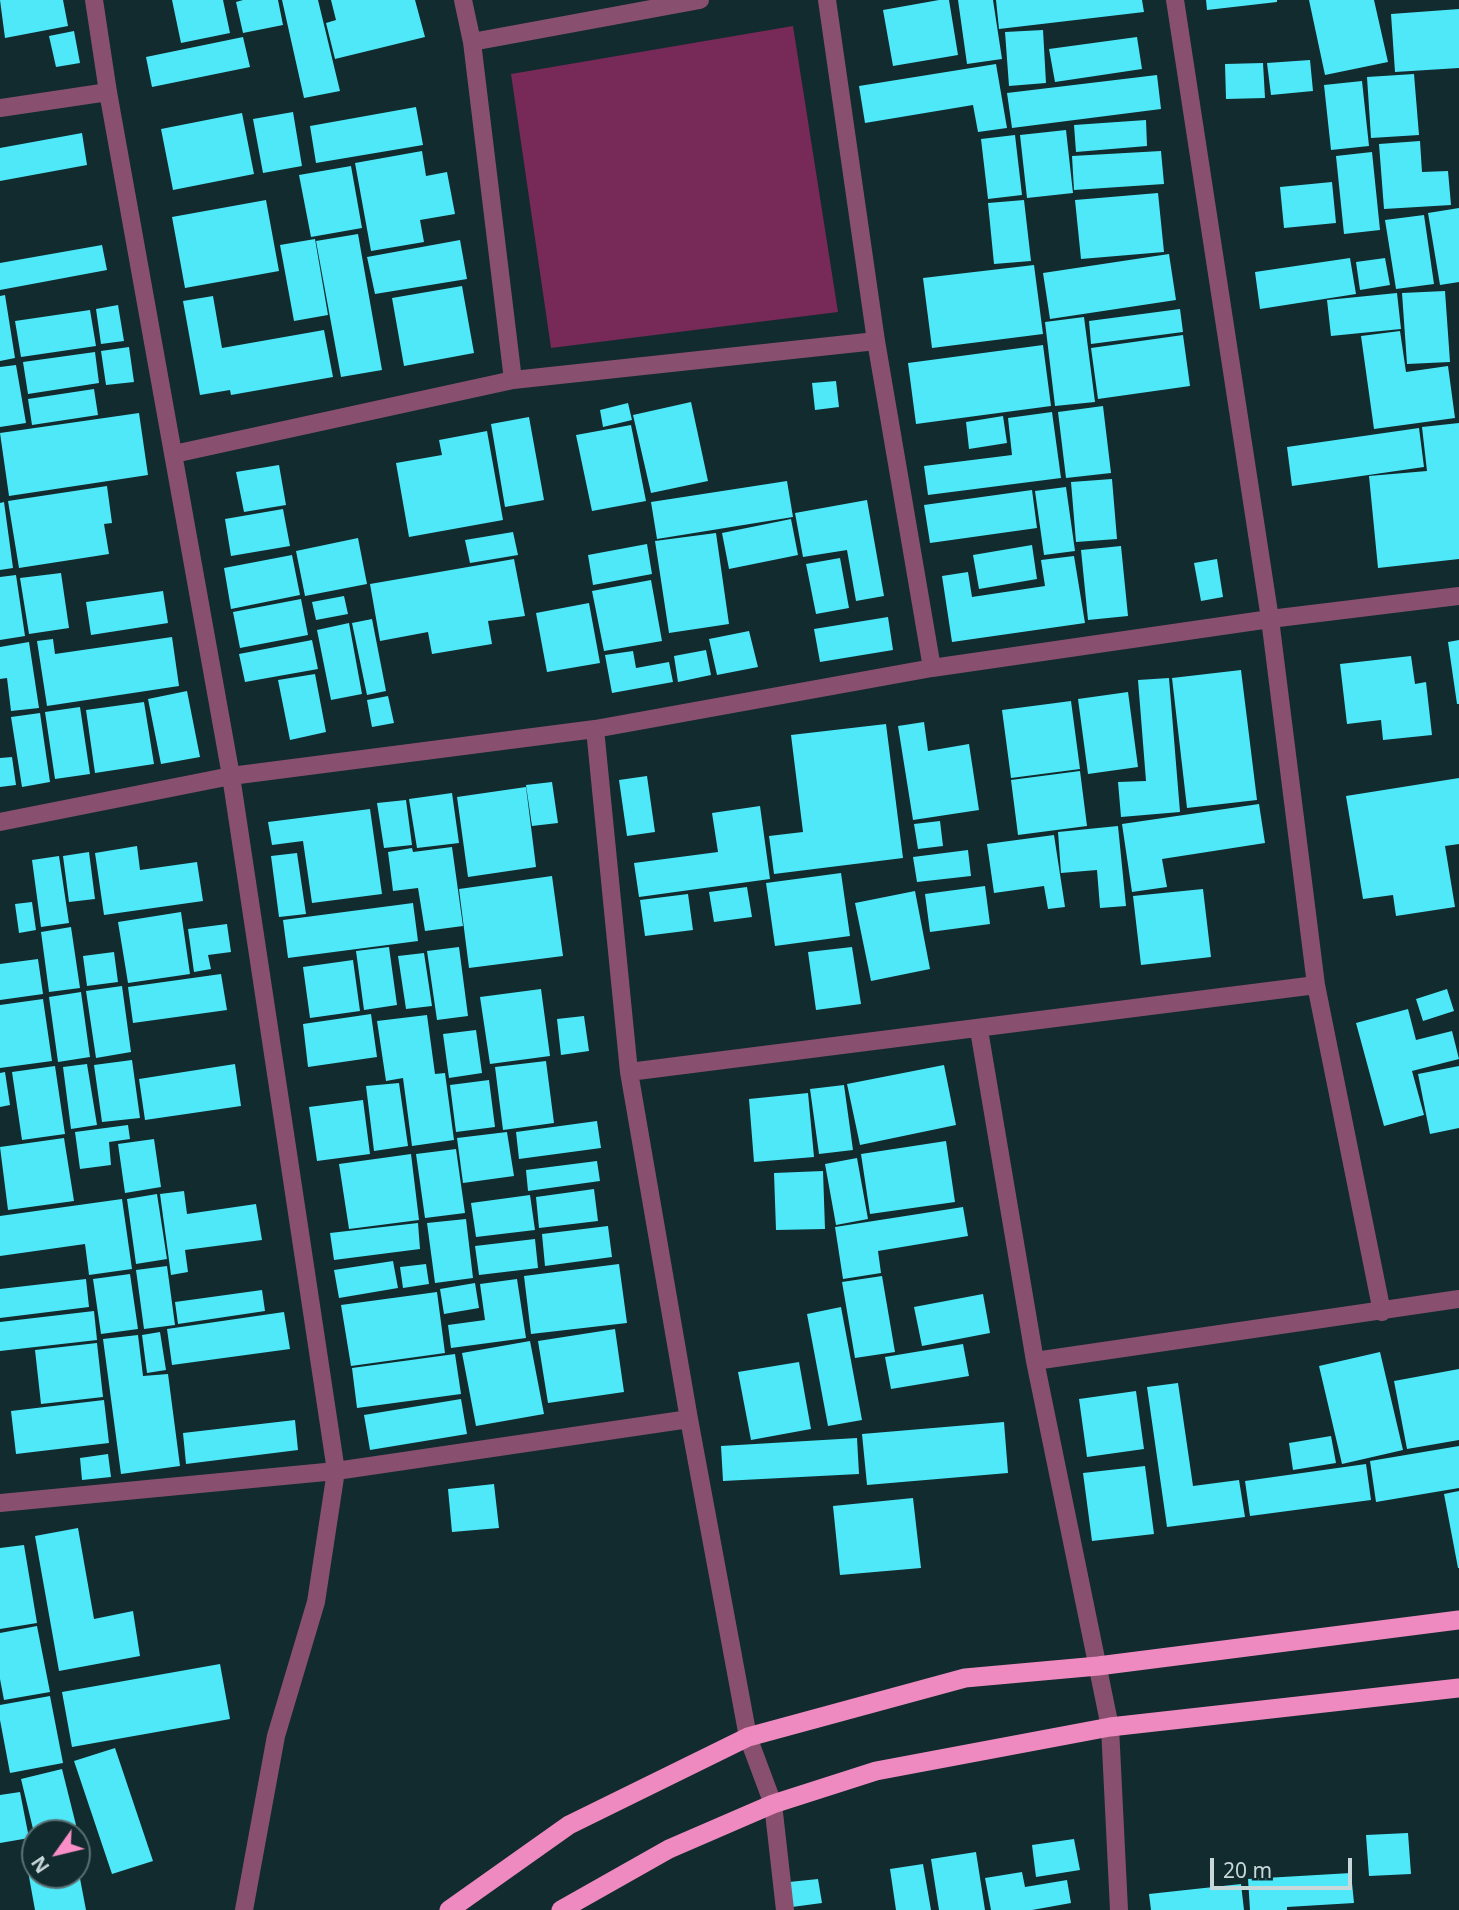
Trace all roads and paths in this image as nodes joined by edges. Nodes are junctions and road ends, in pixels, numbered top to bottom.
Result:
1 (94, 0) edge
2 (463, 0) edge
3 (700, 0) edge
4 (827, 0) edge
5 (1175, 0) edge
6 (472, 42) junction
7 (108, 92) junction
8 (0, 108) edge
9 (876, 341) junction
10 (513, 380) junction
11 (174, 454) junction
12 (1459, 596) edge
13 (1270, 619) junction
14 (932, 668) junction
15 (595, 729) junction
16 (231, 776) junction
17 (0, 822) edge
18 (1316, 985) junction
19 (979, 1030) junction
20 (629, 1072) junction
21 (1459, 1299) edge
22 (1382, 1312) junction
23 (1035, 1361) junction
24 (689, 1419) junction
25 (336, 1471) junction
26 (0, 1503) edge
27 (1459, 1619) edge
28 (1098, 1666) junction
29 (1459, 1688) edge
30 (1110, 1727) junction
31 (748, 1737) junction
32 (773, 1804) junction
33 (244, 1910) edge
34 (449, 1910) edge
35 (561, 1910) edge
36 (785, 1910) edge
37 (1119, 1910) edge

1 - 7 street
2 - 6 street
3 - 6 street
4 - 9 street
5 - 13 street
6 - 10 street
7 - 8 street
7 - 11 street
9 - 10 street
9 - 14 street
10 - 11 street
11 - 16 street
12 - 13 street
13 - 14 street
13 - 18 street
14 - 15 street
15 - 16 street
15 - 20 street
16 - 17 street
16 - 25 street
18 - 19 street
18 - 22 street
19 - 20 street
19 - 23 street
20 - 24 street
21 - 22 street
22 - 23 street
23 - 28 street
24 - 25 street
24 - 31 street
25 - 26 street
25 - 33 street
27 - 28 highway
28 - 30 street
28 - 31 highway
29 - 30 highway
30 - 32 highway
30 - 37 street
31 - 32 street
31 - 34 highway
32 - 35 highway
32 - 36 street

